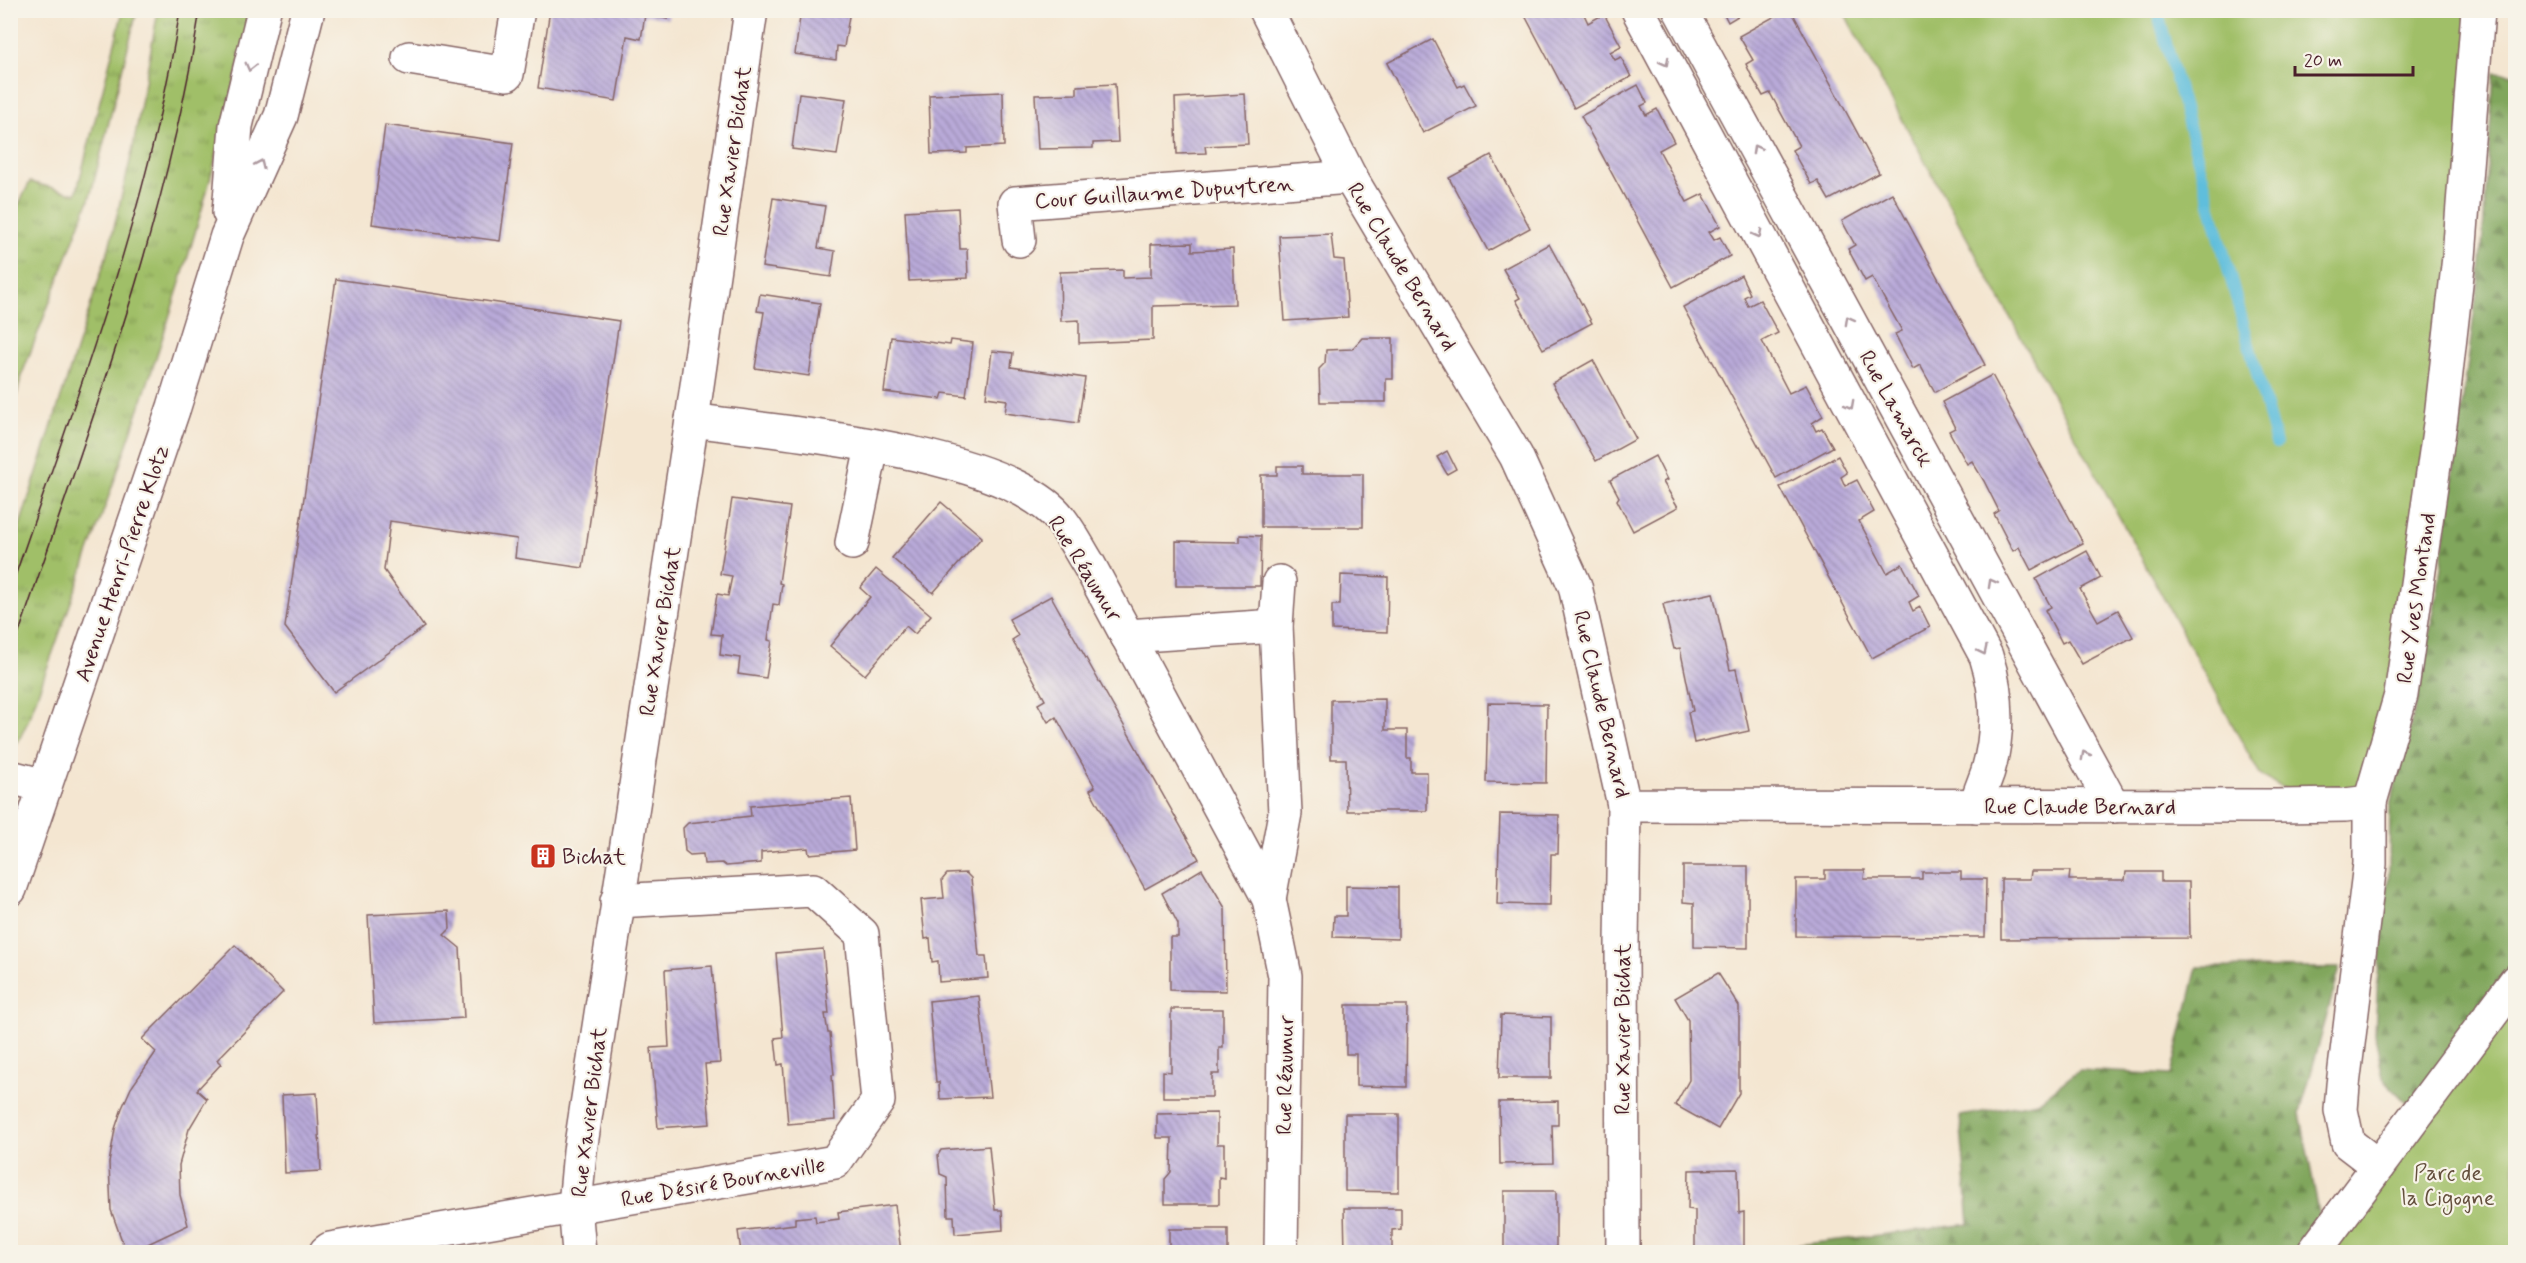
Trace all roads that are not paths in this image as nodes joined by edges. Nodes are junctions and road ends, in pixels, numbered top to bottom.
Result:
1 (264, 10) edge
2 (308, 10) edge
3 (518, 10) edge
4 (751, 10) edge
5 (1266, 10) edge
6 (1638, 10) edge
7 (1680, 10) edge
8 (2478, 10) edge
9 (409, 58) dead end
10 (1350, 177) junction
11 (227, 236) junction
12 (1019, 240) dead end
13 (692, 420) junction
14 (872, 447) junction
15 (852, 543) dead end
16 (1279, 582) dead end
17 (1276, 626) junction
18 (1127, 636) junction
19 (10, 777) edge
20 (45, 786) junction
21 (2370, 802) junction
22 (1624, 805) junction
23 (1977, 806) junction
24 (2113, 806) junction
25 (10, 889) edge
26 (1269, 899) junction
27 (617, 901) junction
28 (2516, 981) edge
29 (2378, 1166) junction
30 (575, 1206) junction
31 (326, 1252) edge
32 (579, 1252) edge
33 (1281, 1252) edge
34 (1623, 1252) edge
35 (2314, 1252) edge

1 -> 11 street, Avenue Henri-Pierre Klotz
11 -> 2 street, Avenue Henri-Pierre Klotz
3 - 9 street
4 - 13 street, Rue Xavier Bichat
5 - 10 street, Rue Claude Bernard
6 -> 23 street, Rue Lamarck
24 -> 7 street, Rue Lamarck
8 - 21 street, Rue Yves Montand
10 - 12 street, Cour Guillaume Dupuytren
10 - 22 street, Rue Claude Bernard
11 - 20 street, Avenue Henri-Pierre Klotz
13 - 14 street, Rue Réaumur
13 - 27 street, Rue Xavier Bichat
14 - 15 street
14 - 18 street, Rue Réaumur
16 - 17 street, Rue Réaumur
17 - 18 street, Rue Réaumur
17 - 26 street, Rue Réaumur
18 - 26 street, Rue Réaumur
19 - 20 street
20 - 25 street, Avenue Henri-Pierre Klotz
21 - 24 street, Rue Claude Bernard
21 - 29 street, Rue Yves Montand
22 - 23 street, Rue Claude Bernard
22 - 34 street, Rue Xavier Bichat
23 - 24 street, Rue Claude Bernard
26 - 33 street, Rue Réaumur
27 - 30 street, Rue Xavier Bichat
27 - 30 street, Rue Désiré Bourneville
28 - 29 street
29 - 35 street
30 - 31 street, Rue Désiré Bourneville
30 - 32 street, Rue Xavier Bichat

